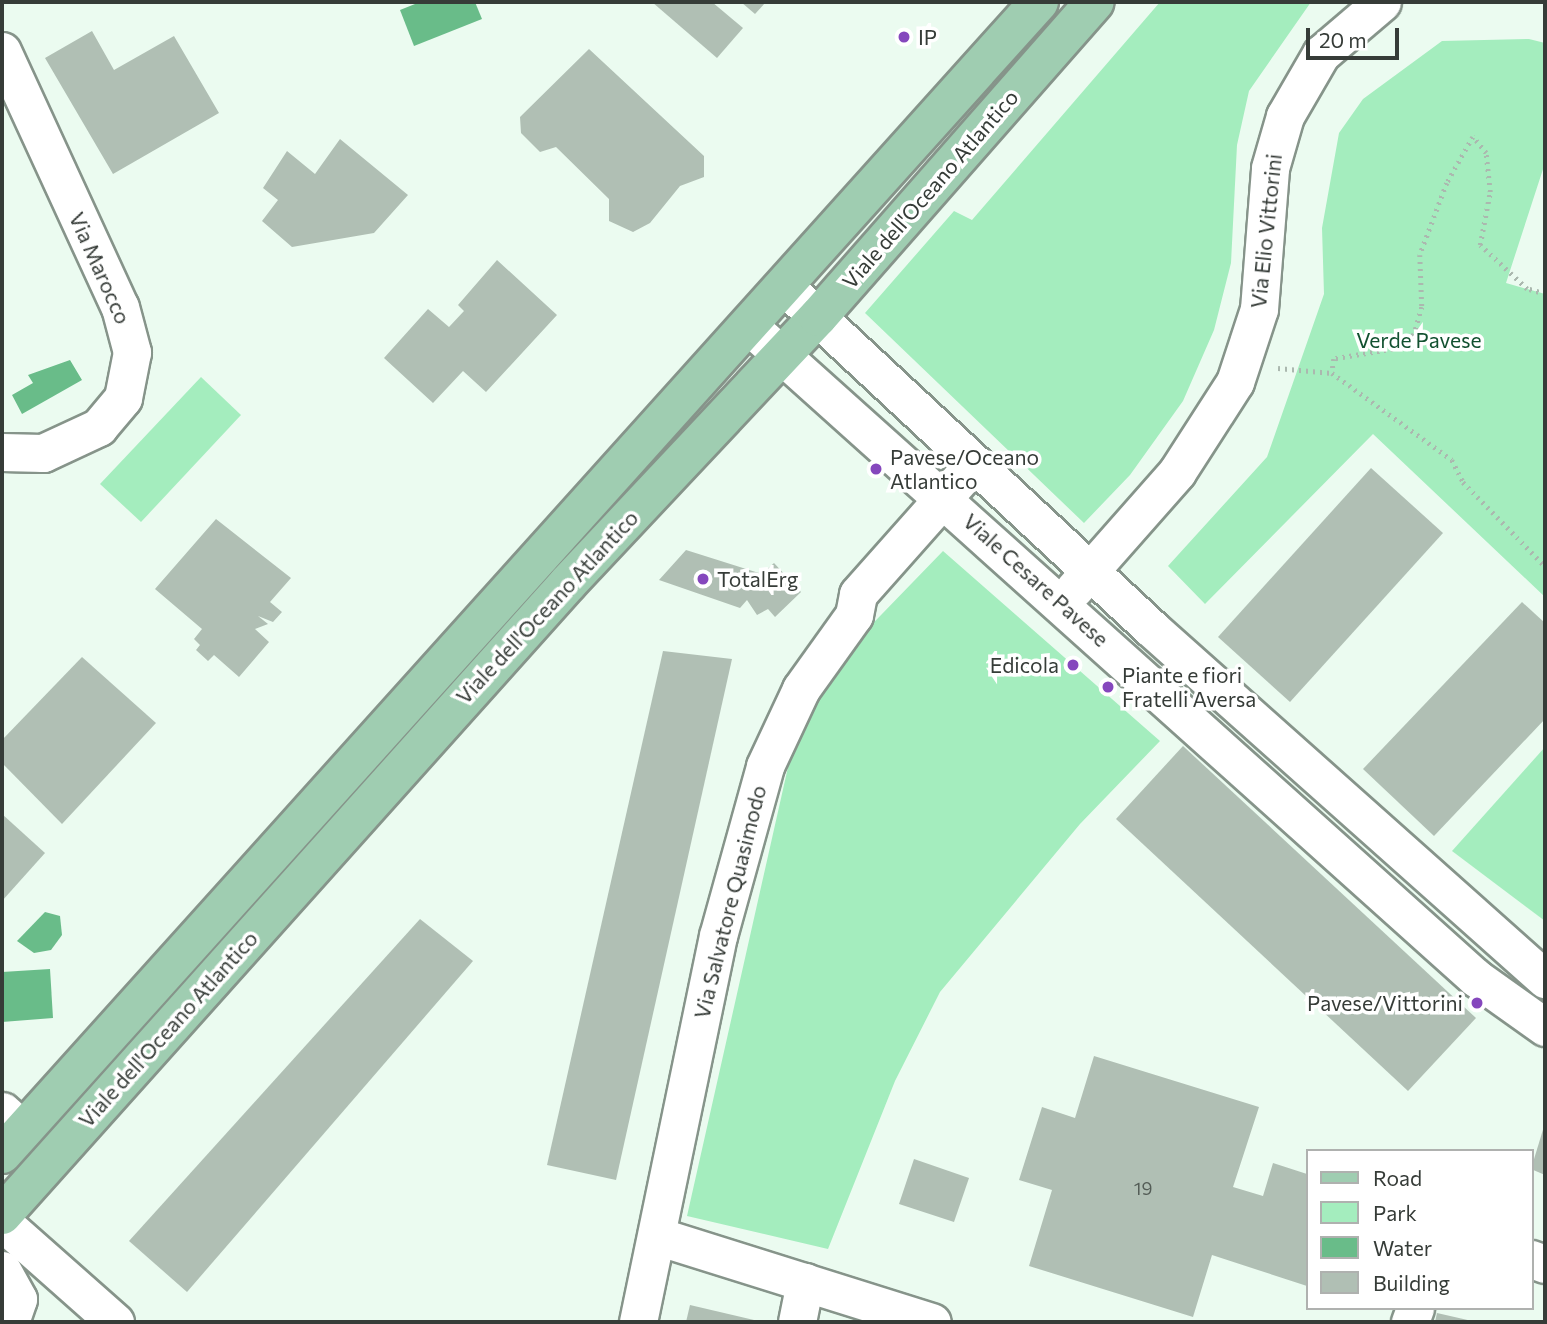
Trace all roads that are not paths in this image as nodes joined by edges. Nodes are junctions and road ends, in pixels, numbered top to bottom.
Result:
1 (1039, 2) edge
2 (1095, 2) edge
3 (1382, 2) edge
4 (2, 51) edge
5 (784, 286) junction
6 (818, 317) junction
7 (748, 325) junction
8 (783, 354) junction
9 (2, 452) edge
10 (975, 462) junction
11 (944, 497) junction
12 (1090, 571) junction
13 (1061, 603) junction
14 (1545, 979) edge
15 (1545, 1027) edge
16 (7, 1138) edge
17 (2, 1215) edge
18 (657, 1236) junction
19 (8, 1252) edge
20 (805, 1282) junction
21 (11, 1322) edge
22 (115, 1322) edge
23 (638, 1322) edge
24 (797, 1322) edge
25 (932, 1322) edge

1 - 5 main road, Viale dell'Oceano Atlantico
2 - 6 main road, Viale dell'Oceano Atlantico
3 - 12 street, Via Elio Vittorini
4 - 9 street, Via Marocco
5 - 6 street, Viale Cesare Pavese
5 - 7 main road, Viale dell'Oceano Atlantico
6 - 8 main road, Viale dell'Oceano Atlantico
6 - 10 street, Viale Cesare Pavese
7 - 8 street, Viale Cesare Pavese
7 - 16 main road, Viale dell'Oceano Atlantico
8 - 11 street, Viale Cesare Pavese
8 - 17 main road, Viale dell'Oceano Atlantico
10 - 11 street, Via Salvatore Quasimodo
10 - 12 street, Viale Cesare Pavese
11 - 13 street, Viale Cesare Pavese
11 - 18 street, Via Salvatore Quasimodo
12 - 13 street, Via Elio Vittorini
12 - 14 street, Viale Cesare Pavese
13 - 15 street, Viale Cesare Pavese
18 - 20 street
18 - 23 street, Via Salvatore Quasimodo
19 - 21 street
19 - 22 street
20 - 24 street
20 - 25 street

